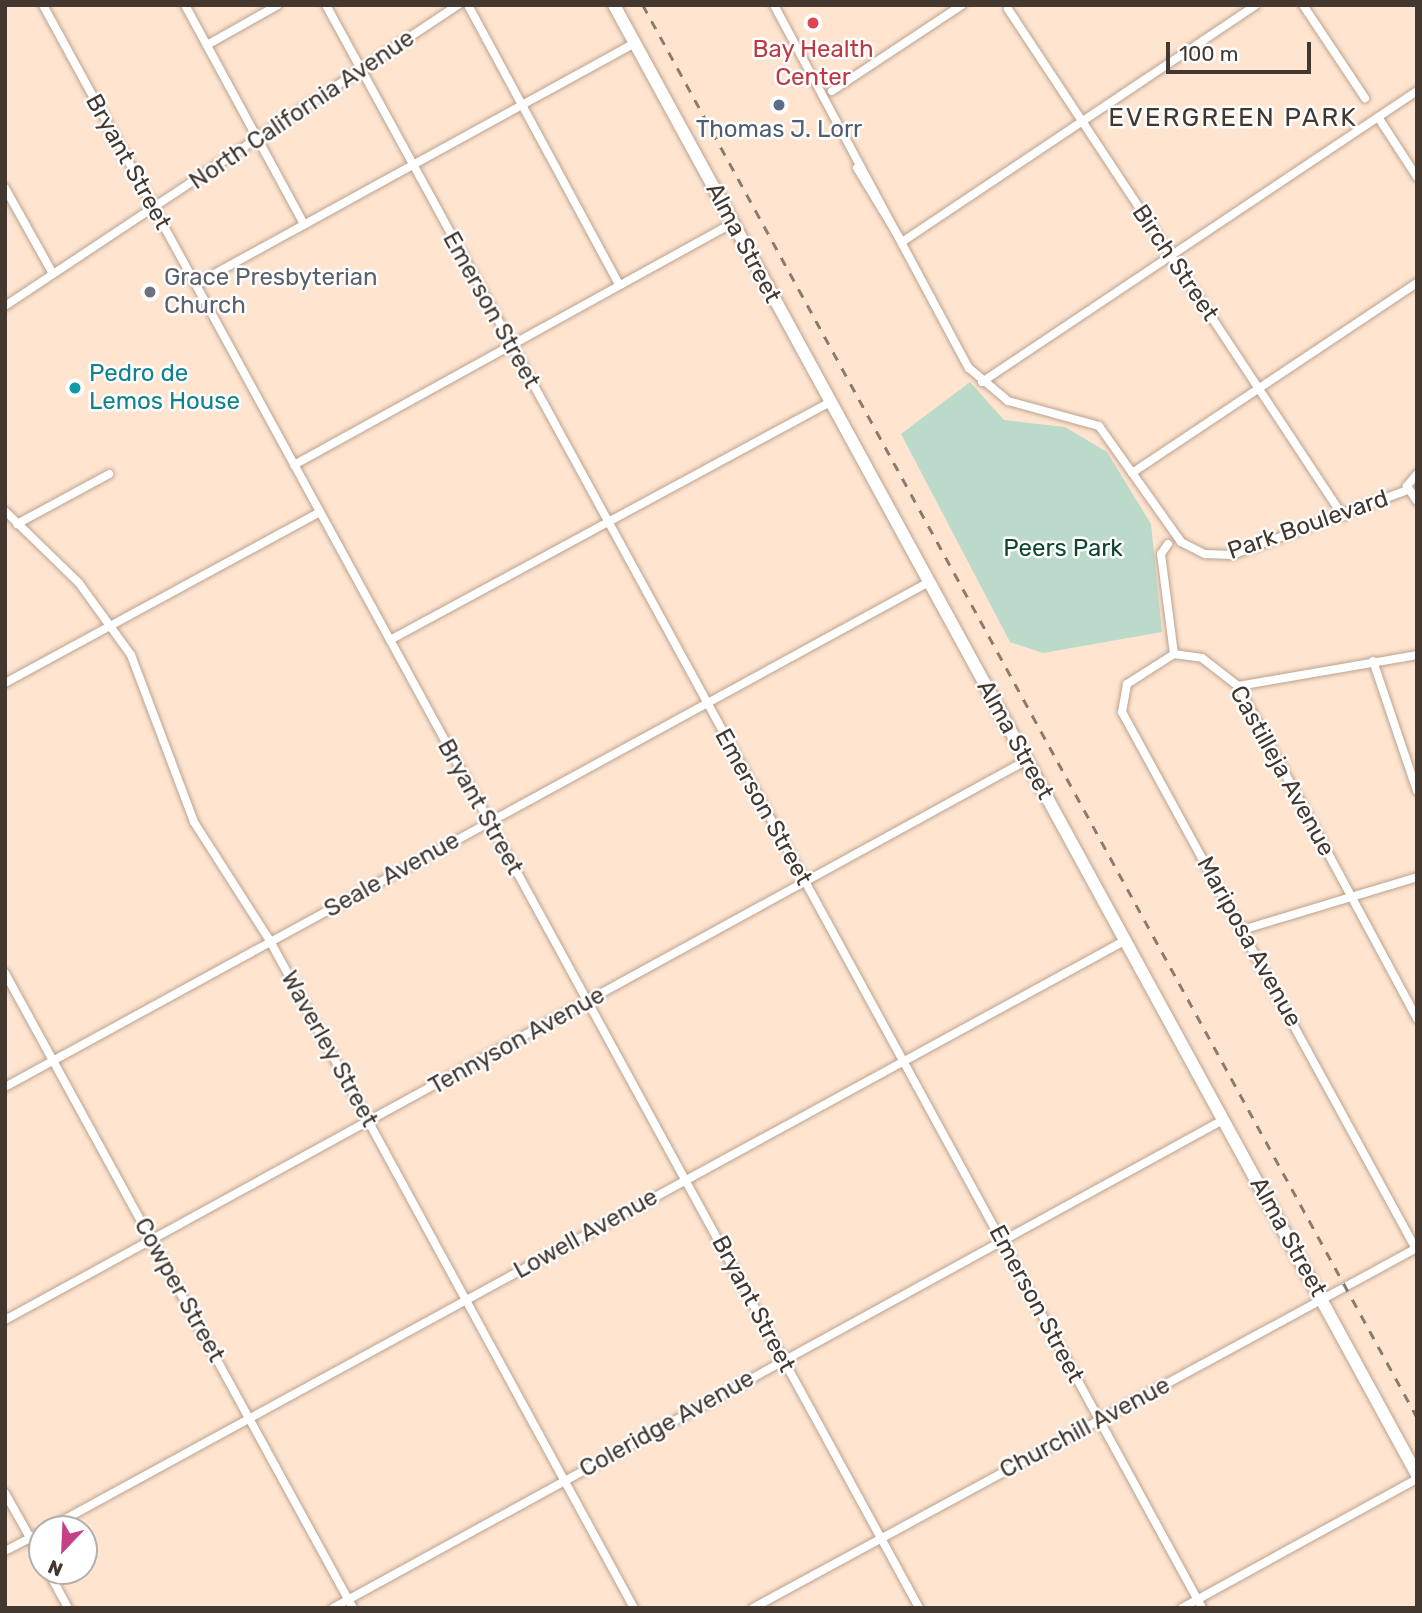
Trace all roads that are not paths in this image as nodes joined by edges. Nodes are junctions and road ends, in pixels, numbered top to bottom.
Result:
1 (43, 5) edge
2 (185, 5) edge
3 (278, 5) edge
4 (326, 5) edge
5 (458, 5) edge
6 (468, 5) edge
7 (614, 5) edge
8 (774, 5) edge
9 (962, 5) edge
10 (1256, 5) edge
11 (1303, 5) edge
12 (1008, 9) dead end
13 (635, 43) junction
14 (207, 45) junction
15 (361, 71) junction
16 (832, 91) dead end
17 (1417, 91) edge
18 (1365, 98) dead end
19 (522, 105) junction
20 (1378, 117) junction
21 (1081, 122) junction
22 (257, 139) junction
23 (411, 165) junction
24 (857, 168) dead end
25 (1417, 177) edge
26 (5, 188) edge
27 (153, 209) junction
28 (733, 223) junction
29 (304, 224) junction
30 (902, 242) junction
31 (1169, 255) junction
32 (53, 274) junction
33 (1417, 283) edge
34 (196, 284) junction
35 (620, 284) junction
36 (5, 306) edge
37 (509, 343) junction
38 (982, 382) junction
39 (1258, 389) junction
40 (829, 403) junction
41 (294, 465) junction
42 (1132, 473) junction
43 (109, 474) dead end
44 (1417, 474) edge
45 (1408, 490) junction
46 (1417, 500) edge
47 (5, 511) edge
48 (320, 512) junction
49 (1343, 516) junction
50 (17, 524) junction
51 (609, 524) junction
52 (1168, 544) dead end
53 (927, 583) junction
54 (113, 625) junction
55 (390, 640) junction
56 (1174, 654) junction
57 (1417, 655) edge
58 (1373, 661) junction
59 (5, 683) edge
60 (1238, 686) junction
61 (707, 705) junction
62 (1027, 760) junction
63 (1417, 791) edge
64 (489, 822) junction
65 (1417, 877) edge
66 (805, 883) junction
67 (1349, 895) junction
68 (1242, 930) junction
69 (1126, 940) junction
70 (270, 941) junction
71 (5, 973) edge
72 (588, 1002) junction
73 (1417, 1019) edge
74 (53, 1061) junction
75 (904, 1062) junction
76 (5, 1087) edge
77 (1223, 1120) junction
78 (369, 1121) junction
79 (687, 1180) junction
80 (1000, 1239) junction
81 (151, 1240) junction
82 (1416, 1249) edge
83 (1322, 1300) junction
84 (466, 1301) junction
85 (5, 1320) edge
86 (783, 1360) junction
87 (250, 1420) junction
88 (1098, 1420) junction
89 (1417, 1477) edge
90 (565, 1480) junction
91 (5, 1493) edge
92 (73, 1515) edge
93 (28, 1534) edge
94 (881, 1538) junction
95 (28, 1539) edge
96 (5, 1551) edge
97 (56, 1585) edge
98 (350, 1604) edge
99 (1200, 1604) edge
100 (68, 1608) edge
101 (333, 1608) edge
102 (634, 1608) edge
103 (753, 1608) edge
104 (919, 1608) edge
105 (1182, 1608) edge

1 - 27 street, Bryant Street
2 - 14 street
3 - 14 street
4 - 15 street, Emerson Street
5 - 15 street, North California Avenue
6 - 19 street
7 - 13 main road, Alma Street
8 - 30 street, Park Boulevard
9 - 16 street
10 - 21 street
11 - 18 street
12 - 21 street, Birch Street
13 - 19 street
13 - 28 main road, Alma Street
14 - 22 street
15 - 22 street, North California Avenue
15 - 23 street, Emerson Street
17 - 20 street
19 - 23 street
19 - 35 street
20 - 25 street
20 - 31 street
21 - 30 street
21 - 31 street, Birch Street
22 - 27 street, North California Avenue
22 - 29 street
23 - 29 street
23 - 37 street, Emerson Street
24 - 30 street, Park Boulevard
26 - 32 street
27 - 32 street, North California Avenue
27 - 34 street, Bryant Street
28 - 35 street
28 - 40 main road, Alma Street
29 - 34 street
30 - 38 street, Park Boulevard
31 - 38 street
31 - 39 street, Birch Street
32 - 36 street, North California Avenue
33 - 39 street
34 - 41 street, Bryant Street
35 - 37 street
37 - 41 street
37 - 51 street, Emerson Street
38 - 42 street, Park Boulevard
39 - 42 street
39 - 49 street, Birch Street
40 - 51 street
40 - 53 main road, Alma Street
41 - 48 street, Bryant Street
42 - 49 street, Park Boulevard
43 - 50 street
44 - 45 street, Park Boulevard
45 - 46 street, Park Boulevard
45 - 49 street, Park Boulevard
47 - 50 street, Waverley Street
48 - 54 street
48 - 55 street, Bryant Street
50 - 54 street, Waverley Street
51 - 55 street
51 - 61 street, Emerson Street
52 - 56 street
53 - 61 street, Seale Avenue
53 - 62 main road, Alma Street
54 - 59 street
54 - 70 street, Waverley Street
55 - 64 street, Bryant Street
56 - 60 street, Castilleja Avenue
56 - 68 street, Mariposa Avenue
57 - 58 street
58 - 60 street
58 - 63 street
60 - 67 street, Castilleja Avenue
61 - 64 street, Seale Avenue
61 - 66 street, Emerson Street
62 - 66 street, Tennyson Avenue
62 - 69 main road, Alma Street
64 - 70 street, Seale Avenue
64 - 72 street, Bryant Street
65 - 67 street
66 - 72 street, Tennyson Avenue
66 - 75 street, Emerson Street
67 - 68 street
67 - 73 street, Castilleja Avenue
68 - 82 street, Mariposa Avenue
69 - 75 street, Lowell Avenue
69 - 77 main road, Alma Street
70 - 74 street, Seale Avenue
70 - 78 street, Waverley Street
71 - 74 street, Cowper Street
72 - 78 street, Tennyson Avenue
72 - 79 street, Bryant Street
74 - 76 street, Seale Avenue
74 - 81 street, Cowper Street
75 - 79 street, Lowell Avenue
75 - 80 street, Emerson Street
77 - 80 street, Coleridge Avenue
77 - 83 main road, Alma Street
78 - 81 street, Tennyson Avenue
78 - 84 street, Waverley Street
79 - 84 street, Lowell Avenue
79 - 86 street, Bryant Street
80 - 86 street, Coleridge Avenue
80 - 88 street, Emerson Street
81 - 85 street, Tennyson Avenue
81 - 87 street, Cowper Street
82 - 83 street, Churchill Avenue
83 - 88 street, Churchill Avenue
83 - 89 main road, Alma Street
84 - 87 street, Lowell Avenue
84 - 90 street, Waverley Street
86 - 90 street, Coleridge Avenue
86 - 94 street, Bryant Street
87 - 92 street, Lowell Avenue
87 - 98 street, Cowper Street
88 - 94 street, Churchill Avenue
88 - 99 street, Emerson Street
89 - 99 street
90 - 98 street, Coleridge Avenue
90 - 102 street, Waverley Street
91 - 93 street
94 - 103 street, Churchill Avenue
94 - 104 street, Bryant Street
95 - 96 street
97 - 100 street
98 - 101 street, Coleridge Avenue
99 - 105 street

